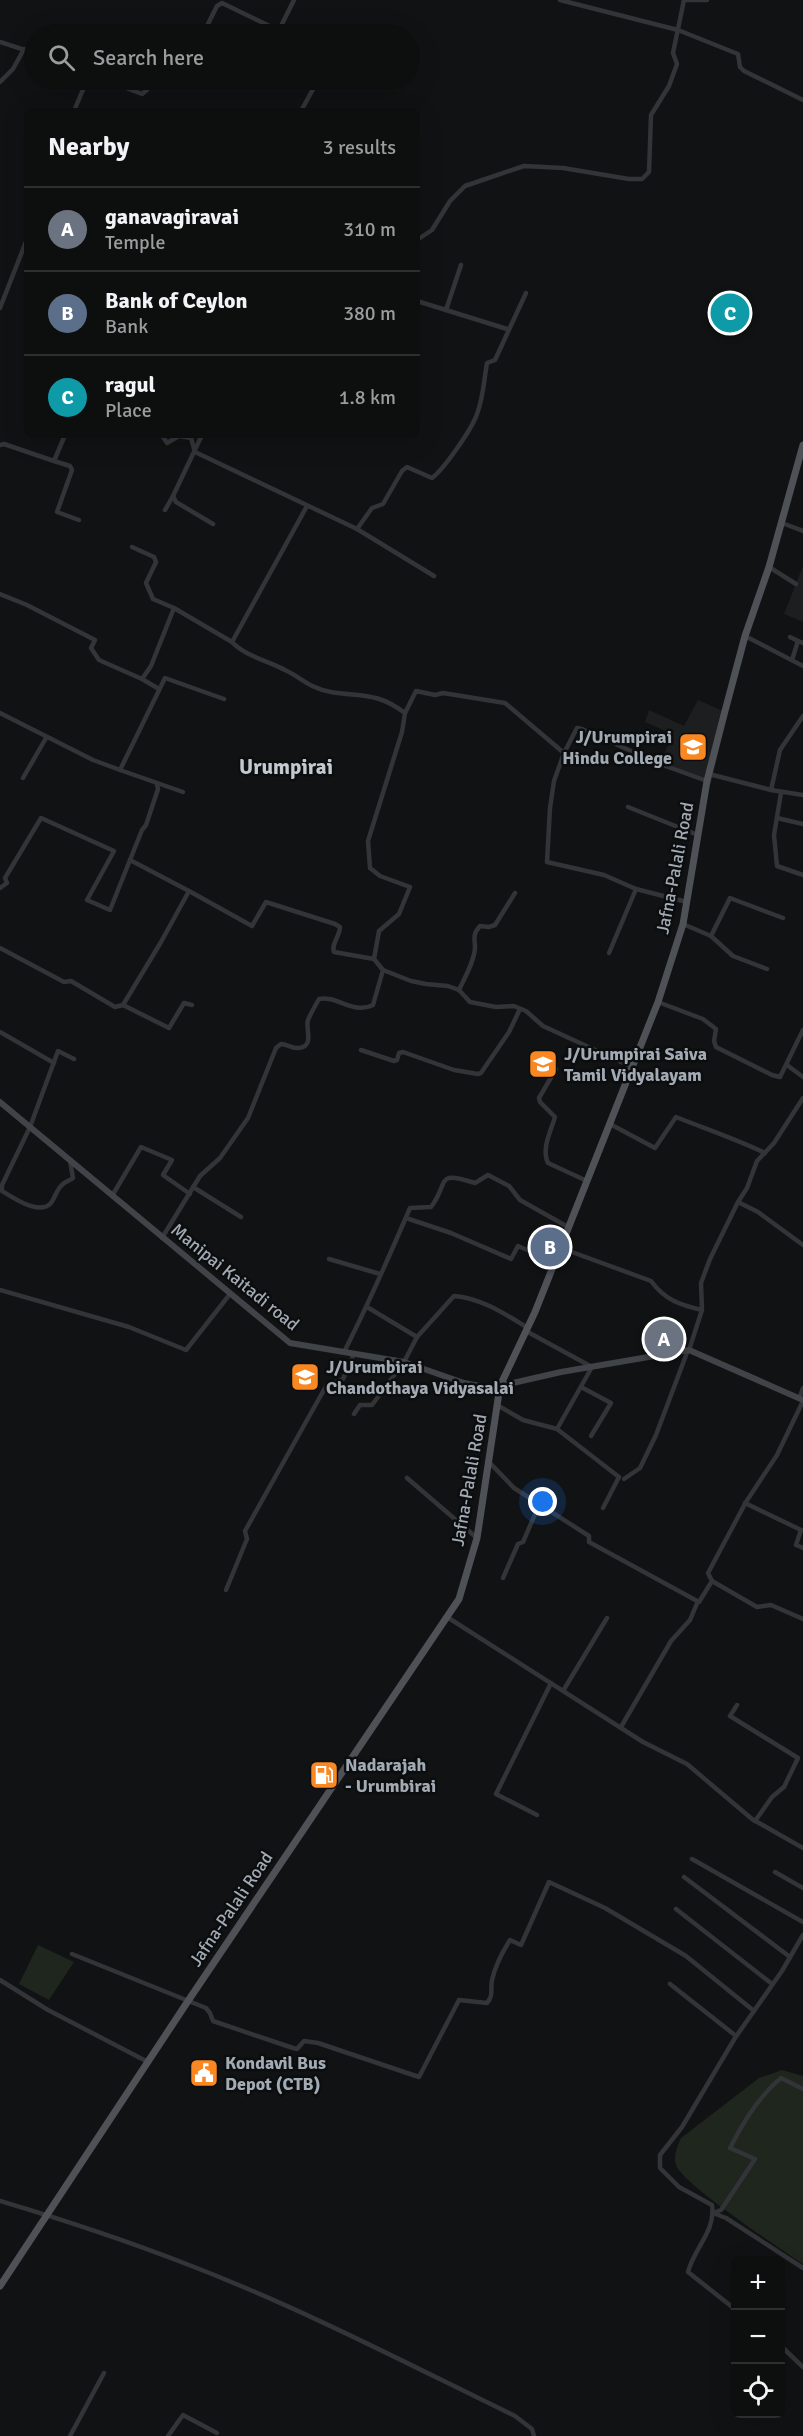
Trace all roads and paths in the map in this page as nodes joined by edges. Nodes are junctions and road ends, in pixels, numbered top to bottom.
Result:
1 (294, 0) edge
2 (560, 0) edge
3 (706, 0) edge
4 (216, 3) edge
5 (207, 24) edge
6 (266, 24) edge
7 (282, 24) edge
8 (678, 30) junction
9 (0, 42) edge
10 (24, 49) joint
11 (0, 82) edge
12 (83, 90) edge
13 (131, 90) edge
14 (147, 90) edge
15 (313, 90) edge
16 (803, 100) edge
17 (75, 108) edge
18 (303, 108) edge
19 (420, 238) edge
20 (24, 247) edge
21 (461, 265) dead end
22 (526, 293) dead end
23 (420, 303) edge
24 (0, 308) edge
25 (446, 310) junction
26 (507, 329) junction
27 (64, 438) edge
28 (164, 438) edge
29 (176, 438) edge
30 (191, 438) edge
31 (201, 438) edge
32 (0, 445) edge
33 (803, 446) edge
34 (195, 452) junction
35 (54, 461) junction
36 (173, 496) junction
37 (307, 506) junction
38 (165, 510) dead end
39 (79, 520) dead end
40 (782, 523) junction
41 (213, 524) dead end
42 (357, 529) junction
43 (803, 531) edge
44 (132, 547) dead end
45 (769, 567) junction
46 (434, 576) dead end
47 (796, 584) dead end
48 (0, 594) edge
49 (174, 608) junction
50 (746, 636) junction
51 (790, 637) dead end
52 (232, 642) junction
53 (801, 642) edge
54 (792, 660) junction
55 (803, 666) edge
56 (142, 678) junction
57 (159, 689) junction
58 (224, 699) dead end
59 (0, 713) edge
60 (405, 713) junction
61 (803, 716) edge
62 (46, 738) junction
63 (564, 753) junction
64 (120, 770) junction
65 (708, 777) junction
66 (23, 778) dead end
67 (157, 784) junction
68 (771, 790) junction
69 (183, 792) dead end
70 (781, 793) junction
71 (803, 795) edge
72 (628, 807) dead end
73 (777, 818) junction
74 (803, 824) edge
75 (698, 836) junction
76 (130, 860) junction
77 (803, 875) edge
78 (0, 888) edge
79 (636, 889) junction
80 (189, 891) junction
81 (515, 893) dead end
82 (687, 902) junction
83 (783, 918) dead end
84 (683, 924) junction
85 (711, 936) junction
86 (0, 948) edge
87 (609, 953) dead end
88 (374, 959) junction
89 (767, 969) dead end
90 (383, 970) junction
91 (459, 990) junction
92 (658, 1002) junction
93 (123, 1005) junction
94 (192, 1005) dead end
95 (520, 1009) junction
96 (803, 1030) edge
97 (0, 1032) edge
98 (361, 1050) dead end
99 (74, 1059) dead end
100 (54, 1063) junction
101 (787, 1065) junction
102 (632, 1067) junction
103 (556, 1069) dead end
104 (803, 1077) edge
105 (803, 1098) edge
106 (0, 1102) edge
107 (610, 1124) junction
108 (30, 1127) junction
109 (765, 1153) junction
110 (70, 1161) junction
111 (587, 1181) junction
112 (194, 1187) junction
113 (190, 1194) junction
114 (112, 1196) junction
115 (738, 1202) junction
116 (241, 1217) dead end
117 (406, 1218) junction
118 (568, 1227) junction
119 (162, 1238) junction
120 (803, 1245) edge
121 (561, 1248) junction
122 (329, 1258) dead end
123 (555, 1262) junction
124 (380, 1274) junction
125 (0, 1290) edge
126 (230, 1294) junction
127 (367, 1307) junction
128 (702, 1310) junction
129 (527, 1330) junction
130 (417, 1337) junction
131 (688, 1350) junction
132 (344, 1352) junction
133 (354, 1354) junction
134 (404, 1362) junction
135 (592, 1367) junction
136 (500, 1386) junction
137 (581, 1387) junction
138 (803, 1388) edge
139 (802, 1400) edge
140 (497, 1405) junction
141 (354, 1414) dead end
142 (557, 1429) junction
143 (591, 1436) dead end
144 (488, 1461) junction
145 (407, 1478) dead end
146 (624, 1479) dead end
147 (746, 1503) junction
148 (539, 1505) junction
149 (603, 1508) dead end
150 (802, 1528) edge
151 (477, 1538) junction
152 (803, 1548) edge
153 (503, 1578) dead end
154 (712, 1581) junction
155 (226, 1590) dead end
156 (698, 1601) junction
157 (447, 1617) junction
158 (607, 1618) dead end
159 (803, 1619) edge
160 (551, 1683) junction
161 (563, 1691) junction
162 (737, 1705) dead end
163 (621, 1727) junction
164 (537, 1815) dead end
165 (755, 1821) junction
166 (803, 1848) edge
167 (692, 1860) dead end
168 (775, 1872) dead end
169 (684, 1877) dead end
170 (803, 1888) edge
171 (676, 1909) dead end
172 (803, 1922) edge
173 (803, 1935) edge
174 (72, 1954) dead end
175 (790, 1957) junction
176 (0, 1980) edge
177 (670, 1984) dead end
178 (772, 1984) junction
179 (188, 2001) junction
180 (754, 2011) junction
181 (736, 2036) junction
182 (148, 2062) junction
183 (803, 2089) edge
184 (0, 2201) edge
185 (713, 2213) junction
186 (46, 2215) junction
187 (803, 2268) edge
188 (0, 2286) edge
189 (731, 2307) edge
190 (785, 2350) edge
191 (803, 2367) edge
192 (104, 2373) dead end
193 (218, 2433) dead end
194 (70, 2436) edge
195 (168, 2436) edge
196 (534, 2436) edge

1 - 7 street
2 - 8 street
3 - 8 street
4 - 5 street
4 - 6 street
8 - 16 street
8 - 19 street
9 - 10 street
10 - 11 street
12 - 17 street
13 - 14 street
15 - 18 street
20 - 24 street
21 - 25 street
22 - 26 street
23 - 25 street
25 - 26 street
26 - 42 street
27 - 35 street
28 - 29 street
30 - 34 street
31 - 34 street
32 - 35 street
33 - 40 main road, Jafna-Palali Road
34 - 36 street
34 - 37 street
35 - 39 street
36 - 38 street
36 - 41 street
37 - 42 street
37 - 52 street
40 - 43 street
40 - 45 main road, Jafna-Palali Road
42 - 46 street
44 - 49 street
45 - 47 street
45 - 50 main road, Jafna-Palali Road
48 - 56 street
49 - 52 street
49 - 56 street
50 - 54 street
50 - 65 main road, Jafna-Palali Road
51 - 53 street
52 - 60 street
53 - 54 street
54 - 55 street
56 - 57 street
57 - 58 street
57 - 64 street
59 - 62 street
60 - 63 street
60 - 88 street
61 - 68 street
62 - 64 street
62 - 66 street
63 - 65 street
63 - 79 street
64 - 67 street
65 - 68 street
65 - 75 main road, Jafna-Palali Road
67 - 69 street
67 - 76 street
68 - 70 street
70 - 71 street
70 - 73 street
72 - 75 street
73 - 74 street
73 - 77 street
75 - 82 main road, Jafna-Palali Road
76 - 78 street
76 - 80 street
79 - 82 street
79 - 87 street
80 - 88 street
80 - 93 street
81 - 91 street
82 - 84 main road, Jafna-Palali Road
83 - 85 street
84 - 85 street
84 - 92 main road, Jafna-Palali Road
85 - 89 street
86 - 93 street
88 - 90 street
90 - 91 street
90 - 112 street
91 - 95 street
92 - 101 street
92 - 102 main road, Jafna-Palali Road
93 - 94 street
95 - 98 street
95 - 102 street
96 - 101 street
97 - 100 street
99 - 100 street
100 - 108 street
101 - 104 street
102 - 107 main road, Jafna-Palali Road
103 - 111 street
105 - 109 street
106 - 108 main road, Manipai Kaitadi road
107 - 109 street
107 - 111 main road, Jafna-Palali Road
108 - 110 main road, Manipai Kaitadi road
108 - 110 street
109 - 115 street
110 - 114 main road, Manipai Kaitadi road
111 - 118 main road, Jafna-Palali Road
112 - 113 street
112 - 116 street
113 - 114 street
113 - 119 street
114 - 119 main road, Manipai Kaitadi road
115 - 120 street
115 - 128 street
117 - 118 street
117 - 123 street
117 - 124 street
118 - 121 main road, Jafna-Palali Road
119 - 126 main road, Manipai Kaitadi road
121 - 123 main road, Jafna-Palali Road
121 - 128 street
122 - 124 street
123 - 129 main road, Jafna-Palali Road
124 - 127 street
125 - 126 street
126 - 132 main road, Manipai Kaitadi road
127 - 130 street
127 - 132 street
128 - 131 street
129 - 130 street
129 - 135 street
129 - 136 main road, Jafna-Palali Road
130 - 134 street
131 - 135 main road, Manipai Kaitadi road
131 - 139 main road
131 - 146 street
132 - 133 main road, Manipai Kaitadi road
133 - 134 main road, Manipai Kaitadi road
133 - 155 street
134 - 136 main road, Manipai Kaitadi road
134 - 141 street
135 - 136 main road, Manipai Kaitadi road
135 - 137 street
136 - 140 main road, Jafna-Palali Road
137 - 142 street
137 - 143 street
138 - 139 street
139 - 147 street
140 - 142 street
140 - 144 main road, Jafna-Palali Road
142 - 149 street
144 - 148 street
144 - 151 main road, Jafna-Palali Road
145 - 151 street
147 - 150 street
147 - 154 street
148 - 153 street
148 - 156 street
150 - 152 street
151 - 157 main road, Jafna-Palali Road
154 - 156 street
154 - 159 street
156 - 163 street
157 - 160 street
157 - 179 main road, Jafna-Palali Road
158 - 161 street
160 - 161 street
160 - 164 street
161 - 163 street
162 - 165 street
163 - 165 street
165 - 166 street
167 - 172 street
168 - 170 street
169 - 175 street
171 - 178 street
173 - 175 street
174 - 179 street
175 - 178 street
176 - 182 street
177 - 181 street
178 - 180 street
179 - 180 street
179 - 182 main road, Jafna-Palali Road
180 - 181 street
181 - 185 street
182 - 186 main road, Jafna-Palali Road
183 - 185 street
184 - 186 street
185 - 187 street
185 - 189 street
186 - 188 main road, Jafna-Palali Road
186 - 196 street
190 - 191 street
192 - 194 street
193 - 195 street

